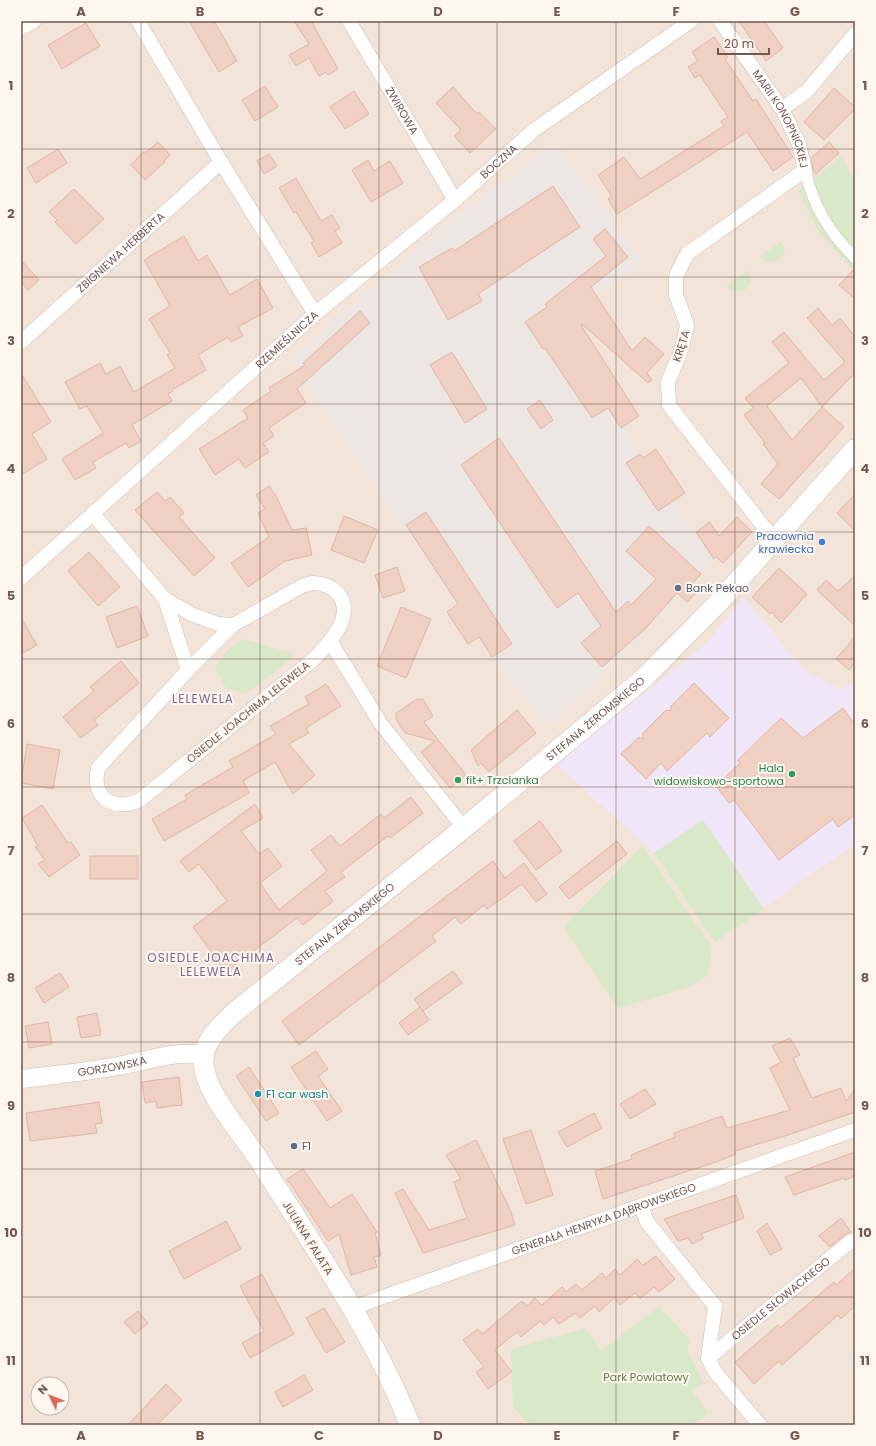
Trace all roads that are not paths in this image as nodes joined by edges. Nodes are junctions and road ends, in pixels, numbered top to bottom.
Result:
1 (34, 21) edge
2 (138, 21) edge
3 (349, 21) edge
4 (691, 21) edge
5 (720, 21) edge
6 (21, 28) edge
7 (855, 34) edge
8 (782, 109) junction
9 (221, 162) junction
10 (801, 173) junction
11 (455, 200) junction
12 (855, 258) edge
13 (315, 314) junction
14 (21, 342) edge
15 (855, 449) edge
16 (93, 514) junction
17 (775, 538) junction
18 (21, 578) edge
19 (165, 599) junction
20 (233, 625) junction
21 (330, 641) junction
22 (188, 670) junction
23 (464, 828) junction
24 (203, 1055) junction
25 (21, 1079) edge
26 (855, 1130) edge
27 (641, 1206) junction
28 (855, 1241) edge
29 (352, 1308) junction
30 (708, 1358) junction
31 (410, 1425) edge
32 (760, 1425) edge

1 - 6 street
2 - 9 street, RZEMIEŚLNICZA
3 - 11 street, ŻWIROWA
4 - 11 street, BOCZNA
5 - 8 street, MARII KONOPNICKIEJ
7 - 8 street
8 - 10 street, MARII KONOPNICKIEJ
9 - 13 street, RZEMIEŚLNICZA
9 - 14 street, ZBIGNIEWA HERBERTA
10 - 12 street
10 - 17 street, KRĘTA
11 - 13 street, BOCZNA
13 - 16 street, RZEMIEŚLNICZA
15 - 17 main road, STEFANA ŻEROMSKIEGO
16 - 18 street, RZEMIEŚLNICZA
16 - 19 street
17 - 23 main road, STEFANA ŻEROMSKIEGO
19 - 20 street
19 - 22 street
20 - 21 street, OSIEDLE JOACHIMA LELEWELA
20 - 22 street, OSIEDLE JOACHIMA LELEWELA
21 - 22 street, OSIEDLE JOACHIMA LELEWELA
21 - 23 street
23 - 24 main road, STEFANA ŻEROMSKIEGO
24 - 25 street, GORZOWSKA
24 - 29 main road, JULIANA FAŁATA
26 - 27 street, GENERAŁA HENRYKA DĄBROWSKIEGO
27 - 29 street, GENERAŁA HENRYKA DĄBROWSKIEGO
27 - 30 street
28 - 30 street, OSIEDLE SŁOWACKIEGO
29 - 31 main road, JULIANA FAŁATA
30 - 32 street

